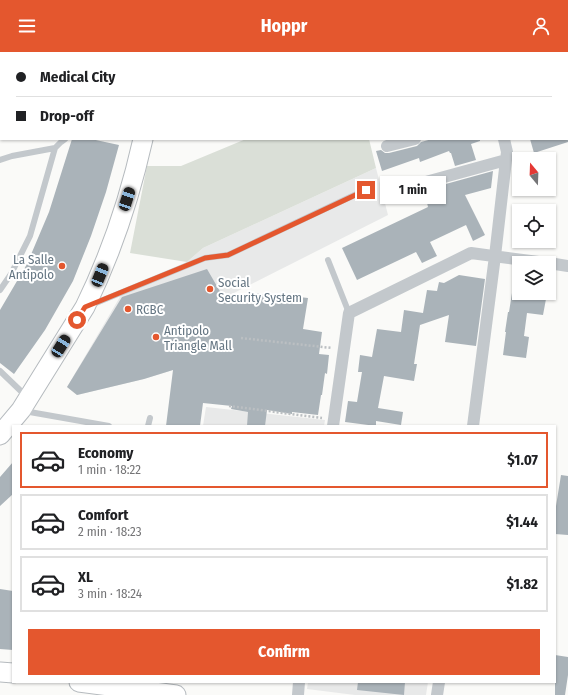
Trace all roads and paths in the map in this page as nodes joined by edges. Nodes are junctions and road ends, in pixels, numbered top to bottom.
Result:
1 (64, 140) edge
2 (143, 140) edge
3 (411, 140) edge
4 (504, 140) edge
5 (387, 146) dead end
6 (55, 148) junction
7 (0, 160) edge
8 (506, 160) junction
9 (366, 190) dead end
10 (393, 191) dead end
11 (495, 256) junction
12 (512, 258) edge
13 (328, 260) dead end
14 (556, 264) edge
15 (568, 266) edge
16 (0, 290) edge
17 (85, 307) junction
18 (349, 313) junction
19 (241, 338) dead end
20 (343, 349) junction
21 (0, 371) edge
22 (24, 404) junction
23 (229, 406) dead end
24 (150, 418) dead end
25 (334, 422) edge
26 (105, 425) edge
27 (148, 425) edge
28 (473, 425) edge
29 (5, 430) edge
30 (0, 672) edge
31 (12, 673) edge
32 (86, 683) edge
33 (300, 683) edge
34 (439, 683) edge
35 (119, 688) edge
36 (176, 695) edge
37 (298, 695) edge
38 (437, 695) edge

1 - 6 lane
2 - 17 main road
3 - 5 street
4 - 8 street
6 - 7 lane
6 - 16 lane
8 - 10 street
8 - 11 street
9 - 17 lane
11 - 12 street
11 - 18 street
11 - 28 street
13 - 18 lane
14 - 15 street
17 - 22 main road
18 - 20 street
19 - 20 path
20 - 25 street
21 - 22 lane
22 - 26 lane
22 - 29 main road
23 - 25 path
24 - 27 lane
30 - 31 main road
32 - 35 main road
33 - 37 street
34 - 38 street
35 - 36 main road

